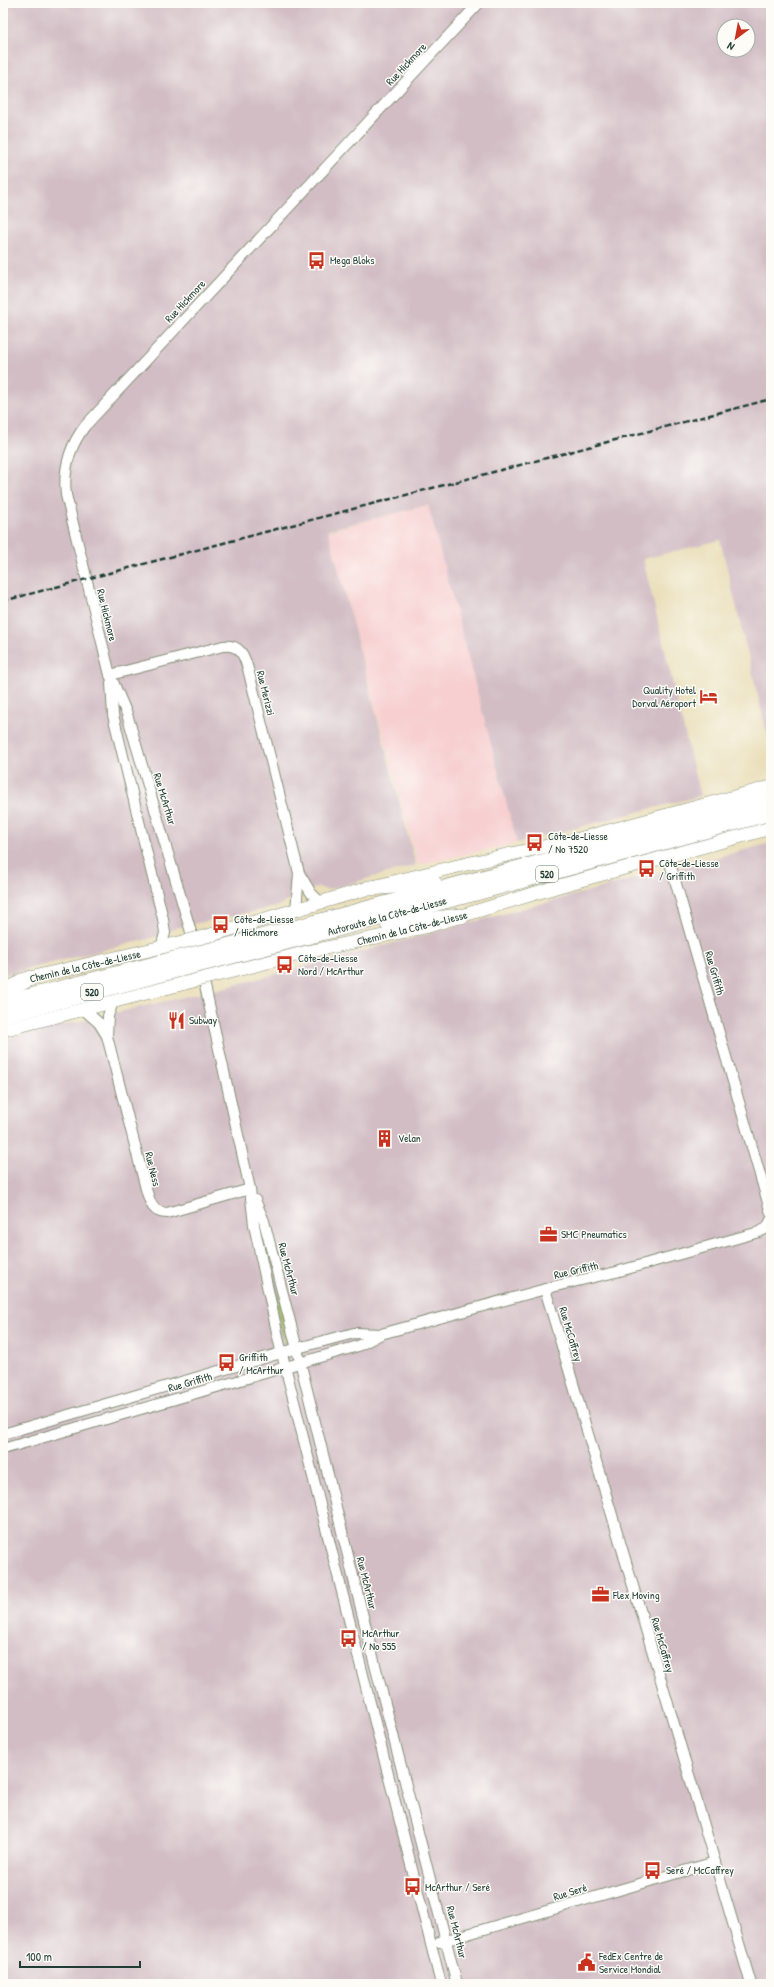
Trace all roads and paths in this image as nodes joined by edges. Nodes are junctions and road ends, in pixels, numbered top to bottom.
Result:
1 (479, 3) edge
2 (110, 675) junction
3 (771, 787) edge
4 (771, 801) edge
5 (771, 813) edge
6 (771, 828) edge
7 (668, 856) junction
8 (509, 872) junction
9 (299, 873) junction
10 (369, 888) junction
11 (321, 903) junction
12 (296, 911) junction
13 (461, 916) junction
14 (191, 932) dead end
15 (323, 933) junction
16 (161, 948) junction
17 (216, 954) junction
18 (180, 964) junction
19 (31, 978) junction
20 (3, 985) edge
21 (205, 986) dead end
22 (3, 992) edge
23 (113, 1002) junction
24 (3, 1003) edge
25 (83, 1009) junction
26 (3, 1016) edge
27 (3, 1030) edge
28 (107, 1036) junction
29 (250, 1189) junction
30 (771, 1213) edge
31 (771, 1220) edge
32 (545, 1289) junction
33 (381, 1334) junction
34 (297, 1348) junction
35 (282, 1352) junction
36 (300, 1363) junction
37 (286, 1367) junction
38 (3, 1434) edge
39 (3, 1449) edge
40 (715, 1862) junction
41 (447, 1940) junction
42 (432, 1944) junction
43 (441, 1984) edge
44 (457, 1984) edge
45 (751, 1984) edge

1 - 2 street, Rue Hickmore
2 - 9 street, Rue Merizzi
2 - 14 street, Rue McArthur
2 - 16 street
3 - 10 main road, Chemin de la Côte-de-Liesse
4 - 8 highway, Autoroute de la Côte-de-Liesse / 520
5 - 15 highway, Autoroute de la Côte-de-Liesse / 520
6 - 7 main road, Chemin de la Côte-de-Liesse
7 - 13 main road, Chemin de la Côte-de-Liesse
7 - 30 street, Rue Griffith
8 - 10 highway
8 - 17 highway, Autoroute de la Côte-de-Liesse / 520
9 - 11 street, Rue Merizzi
9 - 12 street, Rue Merizzi
10 - 11 main road, Chemin de la Côte-de-Liesse
11 - 12 main road, Chemin de la Côte-de-Liesse
12 - 17 main road, Chemin de la Côte-de-Liesse
13 - 15 highway
13 - 17 main road, Chemin de la Côte-de-Liesse
15 - 17 highway, Autoroute de la Côte-de-Liesse / 520
16 - 18 main road, Chemin de la Côte-de-Liesse
16 - 19 main road, Chemin de la Côte-de-Liesse
17 - 18 highway, Autoroute de la Côte-de-Liesse / 520, bridge
17 - 18 main road, Chemin de la Côte-de-Liesse, bridge
18 - 23 main road, Chemin de la Côte-de-Liesse
18 - 24 highway, Autoroute de la Côte-de-Liesse / 520
18 - 26 highway, Autoroute de la Côte-de-Liesse / 520
19 - 20 main road, Chemin de la Côte-de-Liesse
19 - 22 highway
21 - 29 street, Rue McArthur
23 - 25 main road, Chemin de la Côte-de-Liesse
23 - 28 street, Rue Ness
25 - 27 main road, Chemin de la Côte-de-Liesse
25 - 28 street, Rue Ness
28 - 29 street, Rue Ness
29 - 34 street, Rue McArthur
29 - 35 street, Rue McArthur
31 - 32 street, Rue Griffith
32 - 33 street, Rue Griffith
32 - 40 street, Rue McCaffrey
33 - 34 street, Rue Griffith
33 - 36 street, Rue Griffith
34 - 35 street, Rue Griffith
34 - 36 street, Rue McArthur
35 - 37 street, Rue McArthur
35 - 38 street, Rue Griffith
36 - 37 street, Rue Griffith
36 - 41 street, Rue McArthur
37 - 39 street, Rue Griffith
37 - 42 street, Rue McArthur
40 - 41 street, Rue Seré
40 - 45 street, Rue McCaffrey
41 - 42 street, Rue Seré
41 - 44 street, Rue McArthur
42 - 43 street, Rue McArthur

